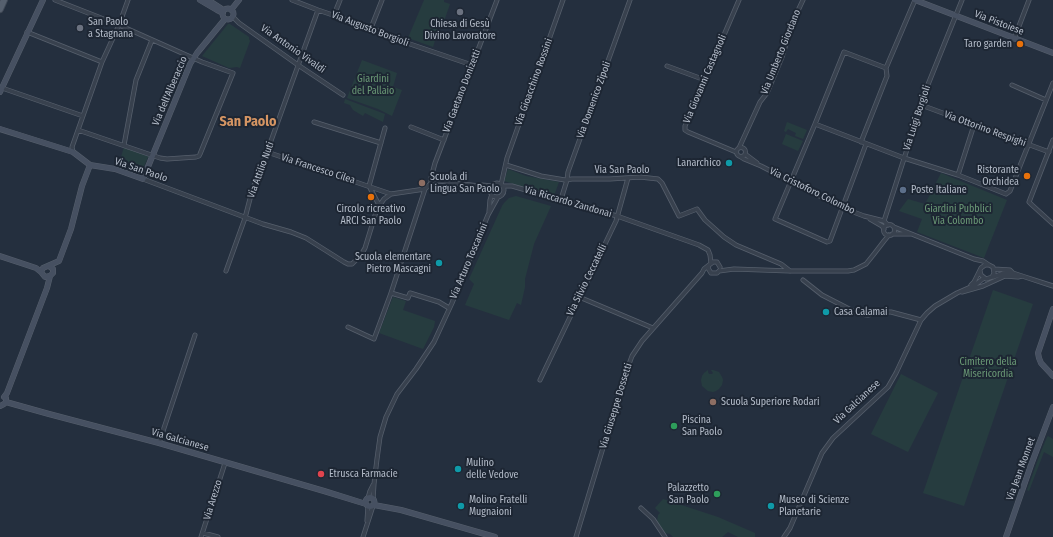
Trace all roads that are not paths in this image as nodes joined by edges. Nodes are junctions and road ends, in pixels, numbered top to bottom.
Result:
1 (4, 0) edge
2 (43, 0) edge
3 (55, 0) edge
4 (128, 0) edge
5 (200, 0) edge
6 (208, 0) edge
7 (239, 0) edge
8 (292, 0) edge
9 (340, 0) edge
10 (382, 0) edge
11 (496, 0) edge
12 (563, 0) edge
13 (630, 0) edge
14 (739, 0) edge
15 (803, 0) edge
16 (915, 0) edge
17 (962, 0) edge
18 (1029, 0) edge
19 (302, 2) edge
20 (0, 9) edge
21 (231, 10) junction
22 (318, 10) junction
23 (224, 11) junction
24 (334, 15) junction
25 (956, 16) junction
26 (233, 17) junction
27 (225, 18) junction
28 (119, 25) junction
29 (371, 28) junction
30 (28, 32) junction
31 (1014, 39) junction
32 (152, 40) junction
33 (1053, 53) edge
34 (194, 58) junction
35 (102, 62) junction
36 (298, 65) junction
37 (472, 65) junction
38 (668, 66) dead end
39 (886, 68) junction
40 (704, 80) junction
41 (1053, 83) edge
42 (1012, 85) dead end
43 (1, 90) edge
44 (343, 95) dead end
45 (1046, 100) junction
46 (921, 106) junction
47 (83, 116) junction
48 (314, 122) dead end
49 (815, 124) junction
50 (974, 125) junction
51 (410, 127) dead end
52 (0, 128) edge
53 (386, 128) dead end
54 (78, 130) junction
55 (444, 140) junction
56 (1053, 140) edge
57 (861, 142) junction
58 (381, 143) junction
59 (866, 144) junction
60 (124, 145) junction
61 (1028, 145) junction
62 (739, 148) junction
63 (73, 152) junction
64 (268, 152) junction
65 (736, 152) junction
66 (1049, 152) junction
67 (745, 154) junction
68 (153, 155) junction
69 (741, 157) junction
70 (904, 158) junction
71 (90, 165) junction
72 (506, 165) junction
73 (761, 166) junction
74 (958, 175) junction
75 (628, 178) junction
76 (143, 179) junction
77 (567, 180) junction
78 (791, 181) junction
79 (431, 183) junction
80 (501, 185) junction
81 (369, 186) junction
82 (479, 186) junction
83 (492, 186) junction
84 (518, 188) junction
85 (425, 189) junction
86 (504, 191) junction
87 (491, 193) junction
88 (391, 194) junction
89 (498, 197) junction
90 (560, 200) junction
91 (379, 205) junction
92 (843, 208) junction
93 (488, 215) junction
94 (617, 216) junction
95 (864, 216) junction
96 (245, 218) junction
97 (886, 223) junction
98 (1053, 224) edge
99 (894, 227) junction
100 (884, 231) junction
101 (912, 234) junction
102 (891, 235) junction
103 (884, 240) junction
104 (0, 256) edge
105 (974, 259) junction
106 (710, 264) junction
107 (989, 265) junction
108 (49, 266) junction
109 (720, 267) junction
110 (734, 269) junction
111 (981, 269) junction
112 (994, 269) junction
113 (226, 271) dead end
114 (719, 271) junction
115 (790, 271) junction
116 (43, 272) junction
117 (711, 272) junction
118 (702, 273) junction
119 (1013, 273) junction
120 (50, 276) junction
121 (1022, 276) junction
122 (992, 277) junction
123 (984, 278) junction
124 (803, 280) dead end
125 (1053, 286) edge
126 (968, 287) junction
127 (47, 288) junction
128 (390, 293) junction
129 (957, 294) junction
130 (579, 297) junction
131 (449, 308) junction
132 (1053, 309) edge
133 (921, 320) junction
134 (348, 327) dead end
135 (653, 328) junction
136 (195, 335) dead end
137 (1053, 376) edge
138 (540, 380) dead end
139 (3, 399) edge
140 (0, 406) edge
141 (1053, 407) edge
142 (159, 443) junction
143 (225, 463) junction
144 (370, 502) junction
145 (641, 508) dead end
146 (202, 535) edge
147 (218, 537) edge
148 (363, 537) edge
149 (495, 537) edge
150 (576, 537) edge
151 (665, 537) edge
152 (784, 537) edge
153 (1006, 537) edge

1 - 20 main road
2 - 30 street
3 - 28 street
4 - 28 street
5 - 23 street
6 - 23 street
7 - 21 street
8 - 19 street, Via Augusto Borgioli
9 - 24 street
10 - 29 street
11 - 37 street, Via Gaetano Donizetti
12 - 72 street, Via Gioacchino Rossini
13 - 77 street, Via Domenico Zipoli
14 - 40 street, Via Giovanni Castagnoli
15 - 62 street, Via Umberto Giordano
16 - 25 street, Via Pistoiese
16 - 39 street
17 - 25 street, Via Luigi Borgioli
18 - 31 street
19 - 22 street, Via Augusto Borgioli
21 - 23 street
21 - 26 street
22 - 24 street, Via Augusto Borgioli
22 - 36 street, Via Attilio Nuti
23 - 27 street
24 - 29 street, Via Augusto Borgioli
25 - 31 street, Via Pistoiese
25 - 46 street, Via Luigi Borgioli
26 - 27 street
26 - 36 street, Via Antonio Vivaldi
27 - 34 street, Via dell'Alberaccio
28 - 32 street
28 - 35 street
29 - 37 street, Via Augusto Borgioli
30 - 35 street
30 - 43 street
31 - 33 street, Via Pistoiese
32 - 34 street
32 - 60 street
34 - 68 street, Via dell'Alberaccio
34 - 68 street
35 - 47 street
36 - 44 street, Via Antonio Vivaldi
36 - 64 street, Via Attilio Nuti
37 - 55 street, Via Gaetano Donizetti
38 - 40 street
39 - 49 street
39 - 57 street
40 - 65 street, Via Giovanni Castagnoli
41 - 45 street
42 - 45 street
43 - 47 street
45 - 61 street
46 - 50 street, Via Ottorino Respighi
46 - 70 street, Via Luigi Borgioli
47 - 54 street
48 - 58 street
49 - 57 street
49 - 78 street
50 - 61 street, Via Ottorino Respighi
50 - 74 street
51 - 55 street
52 - 63 street
53 - 58 street
54 - 60 street
54 - 63 street
55 - 79 street, Via Gaetano Donizetti
56 - 66 street
57 - 59 street
58 - 81 street
59 - 70 street
59 - 92 street
60 - 68 street
61 - 66 street, Via Ottorino Respighi
61 - 74 street
62 - 65 street
62 - 67 street
63 - 71 street
64 - 81 street, Via Francesco Cilea
64 - 96 street, Via Attilio Nuti
65 - 69 street
66 - 98 street
67 - 69 street
67 - 73 street, Via Cristoforo Colombo
68 - 76 street, Via dell'Alberaccio
69 - 73 street, Via Cristoforo Colombo
70 - 74 street
70 - 97 street, Via Luigi Borgioli
71 - 76 street, Via San Paolo
71 - 108 street
72 - 77 street, Via San Paolo
72 - 80 street
73 - 78 street, Via Cristoforo Colombo
75 - 77 street, Via San Paolo
75 - 94 street, Via Silvio Ceccatelli
75 - 115 street, Via San Paolo
76 - 96 street, Via San Paolo
77 - 90 street, Via Domenico Zipoli
78 - 92 street, Via Cristoforo Colombo
78 - 92 street
79 - 82 street
79 - 85 street
80 - 83 street
80 - 84 street, Via Riccardo Zandonai
80 - 86 street
81 - 88 street, Via Francesco Cilea
81 - 91 street, Via Francesco Cilea
82 - 83 street
82 - 87 street
83 - 87 street
84 - 86 street, Via Riccardo Zandonai
84 - 90 street, Via Riccardo Zandonai
85 - 88 street
85 - 128 street
86 - 89 street
87 - 89 street
87 - 93 street, Via Arturo Toscanini
88 - 91 street, Via San Paolo
89 - 93 street, Via Arturo Toscanini
90 - 94 street, Via Riccardo Zandonai
91 - 96 street, Via San Paolo
92 - 95 street, Via Cristoforo Colombo
93 - 131 street, Via Arturo Toscanini
94 - 106 street, Via Riccardo Zandonai
94 - 130 street, Via Silvio Ceccatelli
95 - 97 street, Via Cristoforo Colombo
95 - 100 street, Via Cristoforo Colombo
96 - 113 street
97 - 99 street, Via Cristoforo Colombo
97 - 100 street
99 - 101 street, Via Cristoforo Colombo
99 - 102 street
100 - 102 street, Via Cristoforo Colombo
100 - 103 street
101 - 102 street, Via Cristoforo Colombo
101 - 105 street, Via Cristoforo Colombo
102 - 103 street
103 - 115 street
104 - 116 street
105 - 107 street, Via Cristoforo Colombo
105 - 111 street
106 - 109 street
106 - 117 street
106 - 118 street, Via Giuseppe Dossetti
107 - 111 street
107 - 112 street, Via Galcianese
108 - 116 street
108 - 120 street
109 - 110 street
109 - 114 street
110 - 114 street
110 - 115 street
111 - 123 street
111 - 126 street, Via Galcianese
112 - 119 street, Via Galcianese
112 - 122 street
114 - 117 street
116 - 120 street
116 - 127 street
117 - 118 street
118 - 135 street, Via Giuseppe Dossetti
119 - 121 street, Via Galcianese
119 - 122 street, Via Galcianese
120 - 127 street
121 - 125 street, Via Galcianese
121 - 129 street, Via Galcianese
122 - 123 street, Via Galcianese
123 - 126 street, Via Galcianese
124 - 133 street
126 - 129 street, Via Galcianese
127 - 139 street
128 - 131 street, Via Arturo Toscanini
128 - 134 street
129 - 133 street, Via Galcianese
130 - 135 street
130 - 138 street, Via Silvio Ceccatelli
131 - 144 street, Via Arturo Toscanini
132 - 137 street
133 - 152 street, Via Galcianese
135 - 150 street, Via Giuseppe Dossetti
136 - 142 street
139 - 140 street
139 - 142 street, Via Galcianese
141 - 153 street, Via Jean Monnet
142 - 143 street, Via Galcianese
143 - 144 street, Via Galcianese
143 - 146 street, Via Arezzo
144 - 148 street, Via Arturo Toscanini
144 - 149 street, Via Galcianese
145 - 151 street
146 - 147 street

